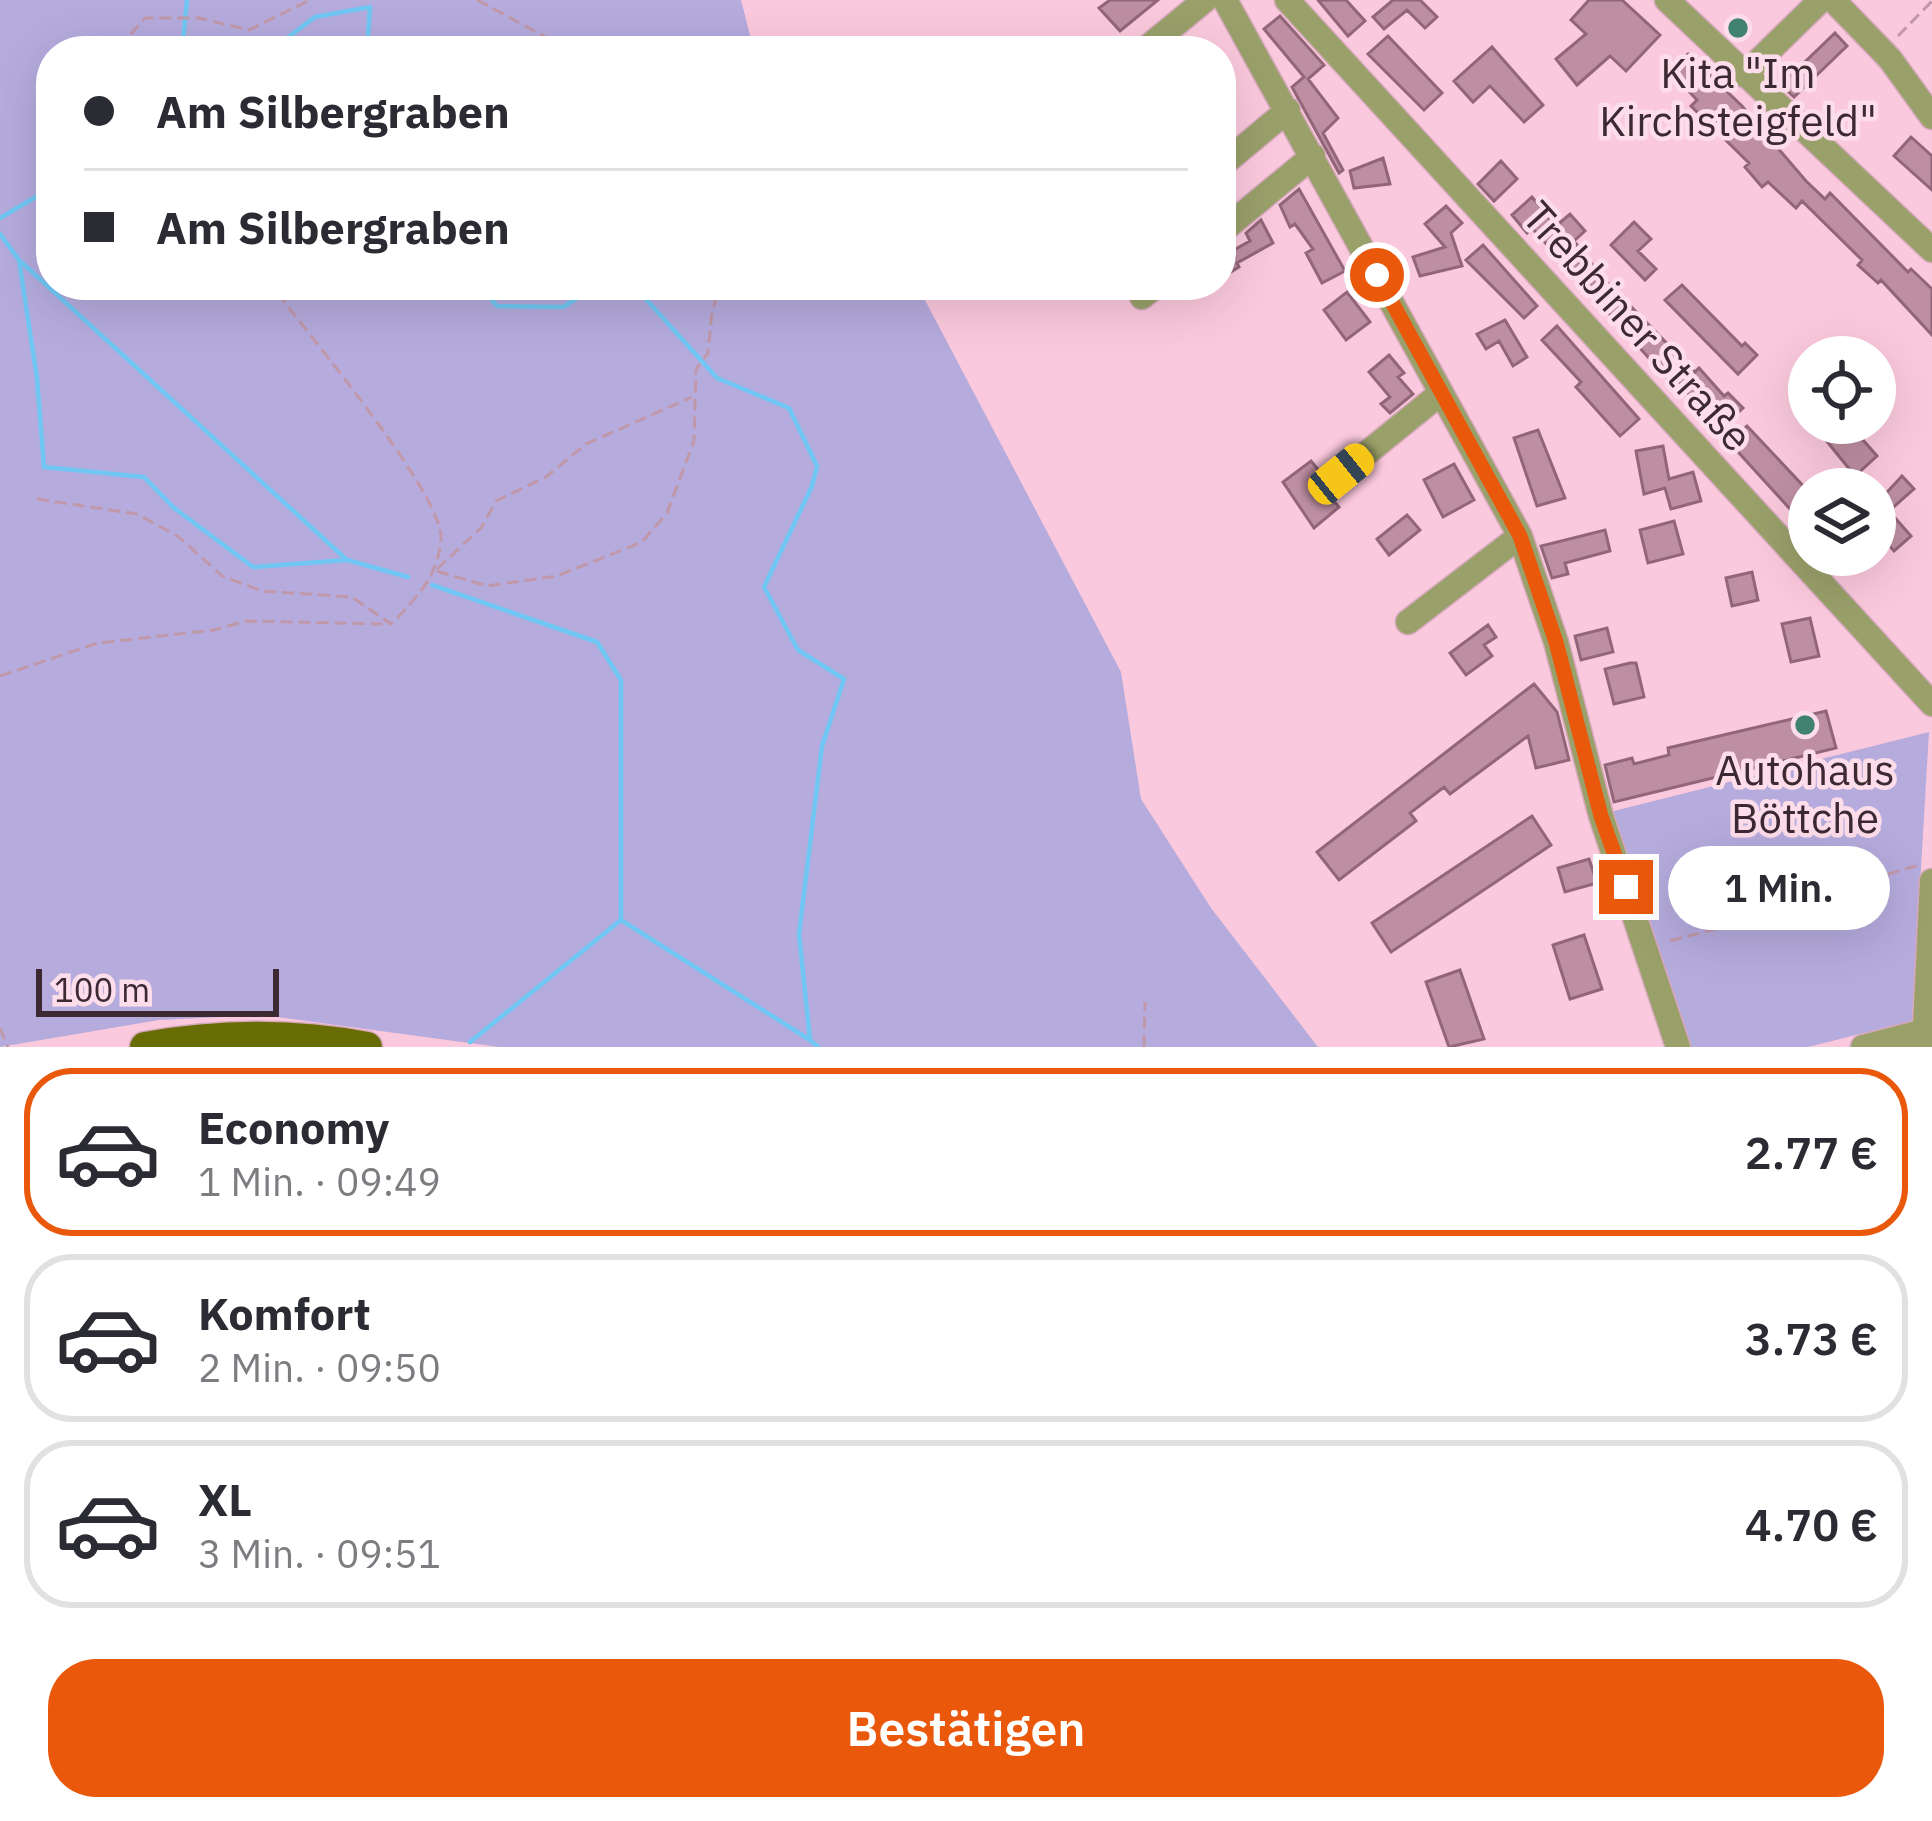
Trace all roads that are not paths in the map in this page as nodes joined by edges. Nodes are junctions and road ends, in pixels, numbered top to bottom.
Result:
1 (1205, 0) edge
2 (1226, 0) edge
3 (1287, 0) edge
4 (1667, 0) edge
5 (1821, 0) edge
6 (1833, 0) edge
7 (1161, 36) edge
8 (1744, 75) junction
9 (1288, 110) junction
10 (1932, 117) edge
11 (1236, 153) edge
12 (1312, 156) junction
13 (1236, 219) edge
14 (1932, 250) edge
15 (1441, 394) junction
16 (1341, 474) dead end
17 (1520, 536) junction
18 (1408, 622) dead end
19 (1932, 704) edge
20 (1932, 880) edge
21 (1924, 1039) edge
22 (145, 1047) edge
23 (367, 1047) edge
24 (1678, 1047) edge
25 (1862, 1047) edge

1 - 7 street
2 - 9 street
3 - 19 street, Trebbiner Straße
4 - 8 street
5 - 8 street
6 - 10 street
8 - 14 street
9 - 11 street
9 - 12 street
12 - 13 street
12 - 15 street
15 - 16 street
15 - 17 street
17 - 18 street
17 - 24 street
20 - 21 street
21 - 25 street
22 - 23 main road

